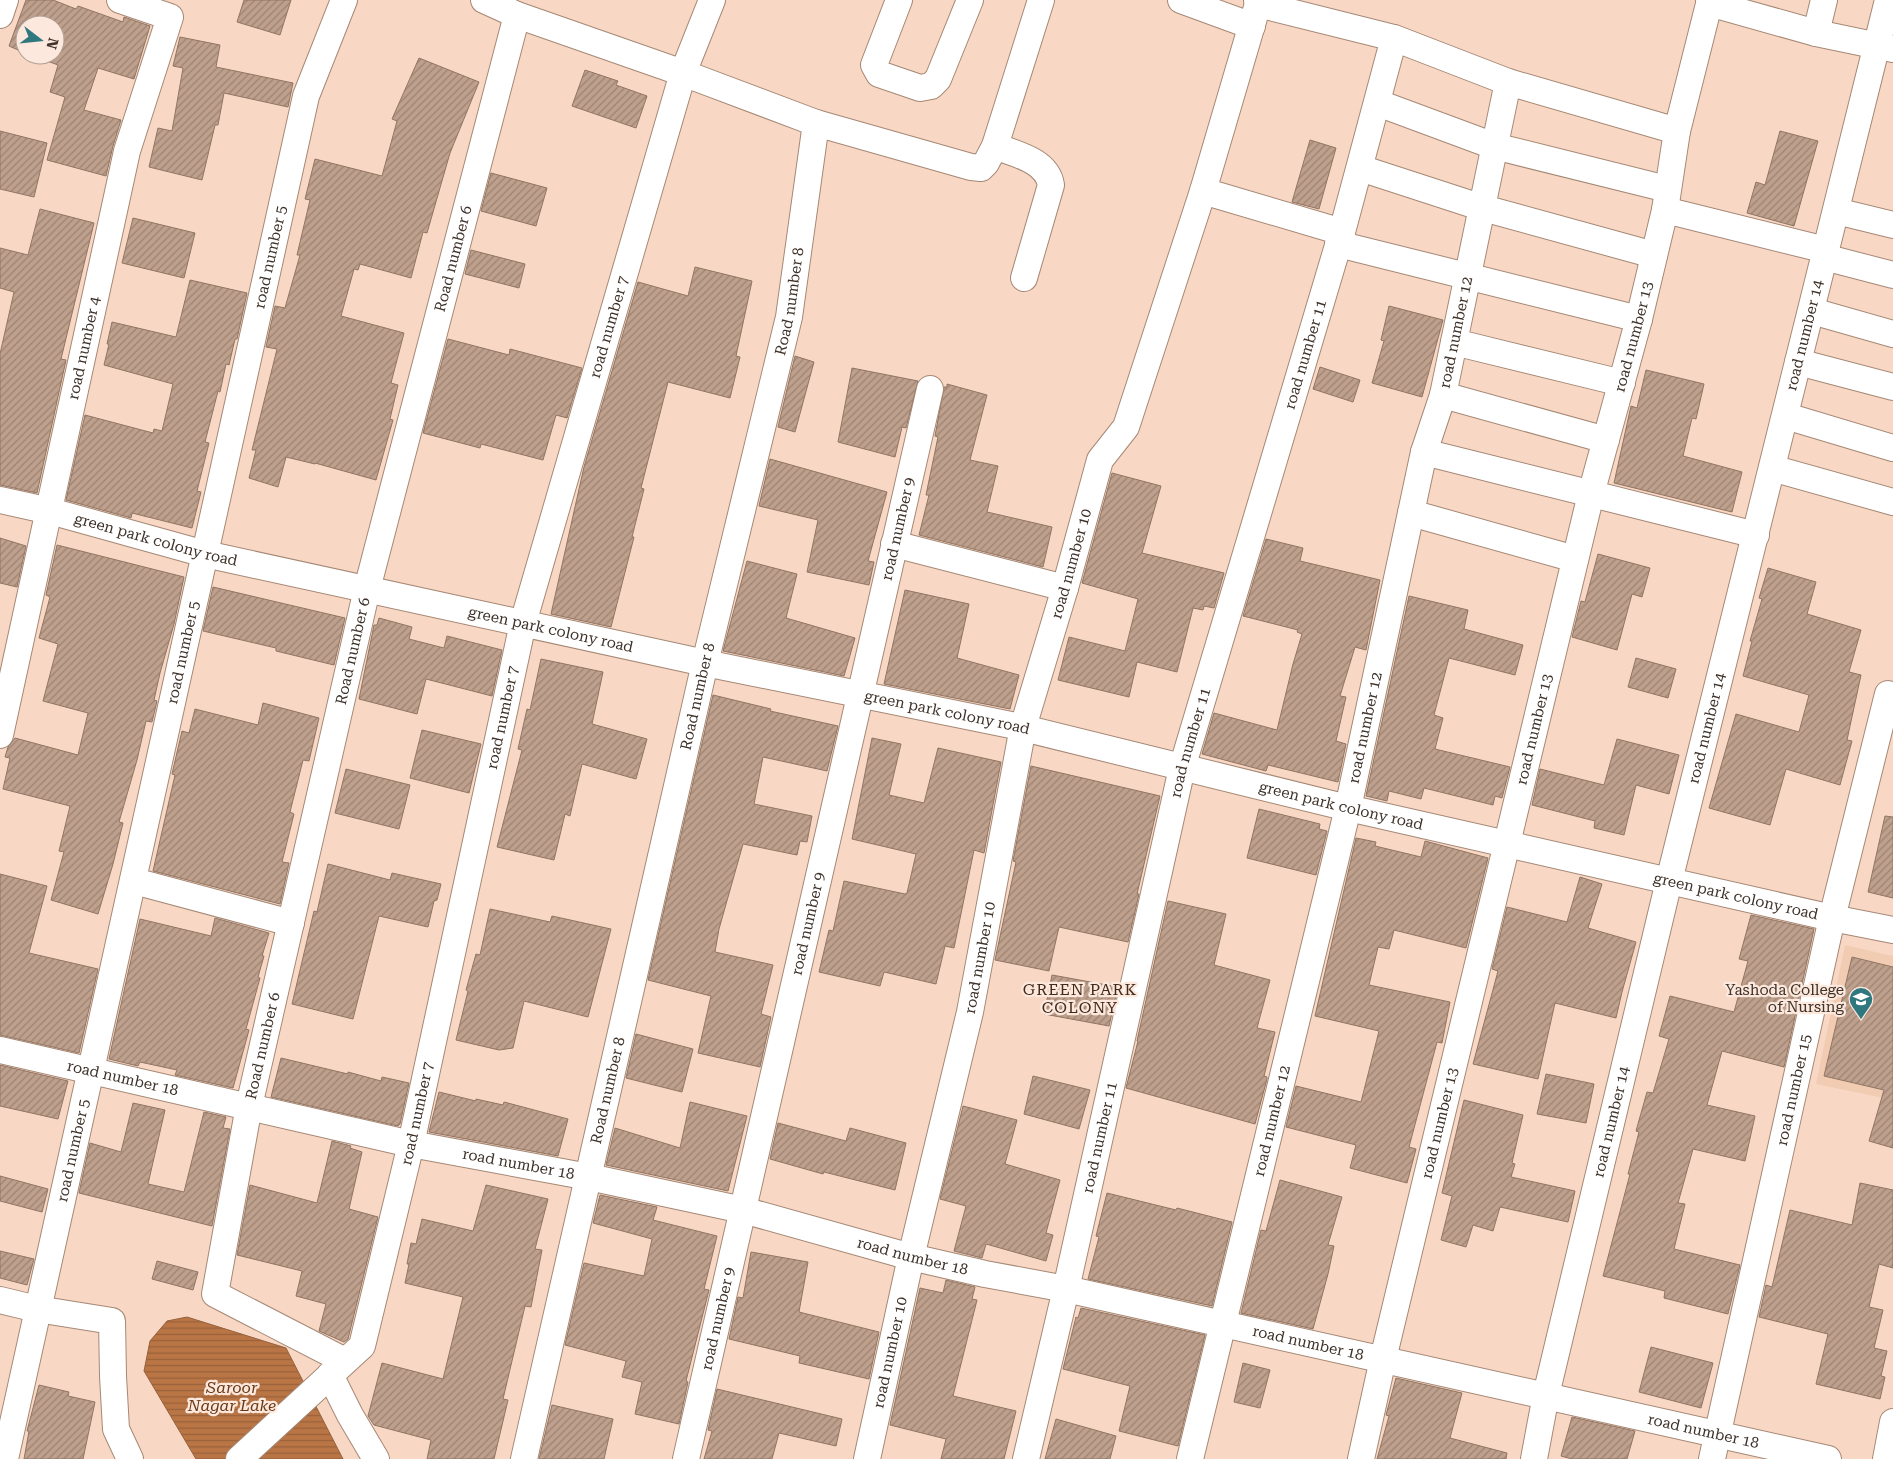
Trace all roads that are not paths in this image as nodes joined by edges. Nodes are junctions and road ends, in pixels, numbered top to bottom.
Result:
1 (6, 0) edge
2 (120, 0) edge
3 (344, 0) edge
4 (484, 0) edge
5 (712, 0) edge
6 (899, 0) edge
7 (970, 0) edge
8 (1041, 0) edge
9 (1181, 0) edge
10 (1824, 0) edge
11 (1888, 0) edge
12 (1710, 2) edge
13 (173, 8) edge
14 (1256, 10) edge
15 (1771, 10) edge
16 (0, 15) edge
17 (517, 15) junction
18 (1816, 33) junction
19 (1394, 38) junction
20 (1885, 47) edge
21 (683, 73) junction
22 (1508, 82) junction
23 (1378, 104) junction
24 (816, 123) junction
25 (1677, 131) junction
26 (994, 146) junction
27 (1494, 146) junction
28 (1360, 168) junction
29 (1203, 191) junction
30 (1666, 200) junction
31 (1483, 208) junction
32 (1836, 211) junction
33 (1893, 225) edge
34 (1340, 238) junction
35 (1825, 254) junction
36 (1654, 255) junction
37 (1893, 275) edge
38 (1468, 277) junction
39 (1024, 278) dead end
40 (1812, 311) junction
41 (1639, 319) junction
42 (1893, 334) edge
43 (1454, 342) junction
44 (1798, 362) junction
45 (1622, 383) junction
46 (1893, 387) edge
47 (930, 389) dead end
48 (1443, 395) junction
49 (1786, 416) junction
50 (1606, 440) junction
51 (1893, 448) edge
52 (1424, 452) junction
53 (1772, 468) junction
54 (1591, 494) junction
55 (0, 500) edge
56 (1893, 502) edge
57 (50, 511) junction
58 (1411, 513) junction
59 (1756, 536) junction
60 (894, 544) junction
61 (206, 554) junction
62 (1575, 559) junction
63 (1065, 588) junction
64 (367, 589) junction
65 (523, 623) junction
66 (705, 663) junction
67 (860, 694) junction
68 (1888, 694) dead end
69 (1022, 728) junction
70 (0, 735) edge
71 (1182, 768) junction
72 (1348, 808) junction
73 (1507, 845) junction
74 (134, 881) junction
75 (1669, 881) junction
76 (1832, 918) junction
77 (291, 923) junction
78 (1893, 930) edge
79 (0, 1050) edge
80 (92, 1070) junction
81 (249, 1106) junction
82 (411, 1144) junction
83 (589, 1177) junction
84 (742, 1210) junction
85 (911, 1257) junction
86 (1066, 1289) junction
87 (0, 1300) edge
88 (37, 1309) junction
89 (1222, 1324) junction
90 (1383, 1359) junction
91 (338, 1368) junction
92 (1546, 1395) junction
93 (1893, 1422) edge
94 (1714, 1447) edge
95 (5, 1459) edge
96 (130, 1459) edge
97 (239, 1459) edge
98 (376, 1459) edge
99 (524, 1459) edge
100 (686, 1459) edge
101 (867, 1459) edge
102 (1026, 1459) edge
103 (1190, 1459) edge
104 (1361, 1459) edge
105 (1534, 1459) edge
106 (1828, 1459) edge
107 (1886, 1459) edge

1 - 16 street
2 - 13 street, road number 4
3 - 61 street, road number 5
4 - 17 street
5 - 21 street, road number 7
6 - 7 street
8 - 26 street
9 - 14 street
10 - 18 street
11 - 20 street, road number 14
12 - 15 street
12 - 25 street, road number 13
13 - 57 street, road number 4
14 - 19 street
14 - 29 street
15 - 18 street
17 - 21 street
17 - 64 street, Road number 6
18 - 20 street
19 - 22 street
19 - 23 street, road number 11
20 - 32 street, road number 14
21 - 24 street
21 - 65 street, road number 7
22 - 25 street
22 - 27 street, road number 12
23 - 27 street
23 - 28 street, road number 11
24 - 26 street
24 - 66 street, Road number 8
25 - 30 street, road number 13
26 - 39 street
27 - 30 street
27 - 31 street, road number 12
28 - 31 street
28 - 34 street, road number 11
29 - 34 street
29 - 63 street, road number 10
30 - 35 street
30 - 36 street, road number 13
31 - 36 street
31 - 38 street, road number 12
32 - 33 street
32 - 35 street, road number 14
34 - 38 street
34 - 71 street, road number 11
35 - 37 street
35 - 40 street, road number 14
36 - 41 street, road number 13
38 - 41 street
38 - 43 street, road number 12
40 - 42 street
40 - 44 street, road number 14
41 - 45 street, road number 13
43 - 45 street
43 - 48 street, road number 12
44 - 46 street
44 - 49 street, road number 14
45 - 50 street, road number 13
47 - 60 street, road number 9
48 - 50 street
48 - 52 street, road number 12
49 - 51 street
49 - 53 street, road number 14
50 - 54 street, road number 13
52 - 54 street
52 - 58 street, road number 12
53 - 56 street
53 - 59 street, road number 14
54 - 59 street
54 - 62 street, road number 13
55 - 57 street, green park colony road
57 - 61 street, green park colony road
57 - 70 street, road number 4
58 - 62 street
58 - 72 street, road number 12
59 - 75 street, road number 14
60 - 63 street
60 - 67 street, road number 9
61 - 64 street, green park colony road
61 - 74 street, road number 5
62 - 73 street, road number 13
63 - 69 street, road number 10
64 - 65 street, green park colony road
64 - 77 street, Road number 6
65 - 66 street, green park colony road
65 - 82 street, road number 7
66 - 67 street, green park colony road
66 - 83 street, Road number 8
67 - 69 street, green park colony road
67 - 84 street, road number 9
68 - 76 street, road number 15
69 - 71 street, green park colony road
69 - 85 street, road number 10
71 - 72 street, green park colony road
71 - 86 street, road number 11
72 - 73 street, green park colony road
72 - 89 street, road number 12
73 - 75 street, green park colony road
73 - 90 street, road number 13
74 - 77 street
74 - 80 street, road number 5
75 - 76 street, green park colony road
75 - 92 street, road number 14
76 - 78 street, green park colony road
76 - 94 street, road number 15
77 - 81 street, Road number 6
79 - 80 street, road number 18
80 - 81 street, road number 18
80 - 88 street, road number 5
81 - 82 street, road number 18
81 - 91 street, Road number 6
82 - 83 street, road number 18
82 - 91 street, road number 7
83 - 84 street, road number 18
83 - 99 street, Road number 8
84 - 85 street, road number 18
84 - 100 street, road number 9
85 - 86 street, road number 18
85 - 101 street, road number 10
86 - 89 street, road number 18
86 - 102 street, road number 11
87 - 88 street
88 - 95 street, road number 5
88 - 96 street
89 - 90 street, road number 18
89 - 103 street, road number 12
90 - 92 street, road number 18
90 - 104 street, road number 13
91 - 97 street, road number 7
91 - 98 street
92 - 94 street, road number 18
92 - 105 street, road number 14
93 - 107 street
94 - 106 street, road number 18

